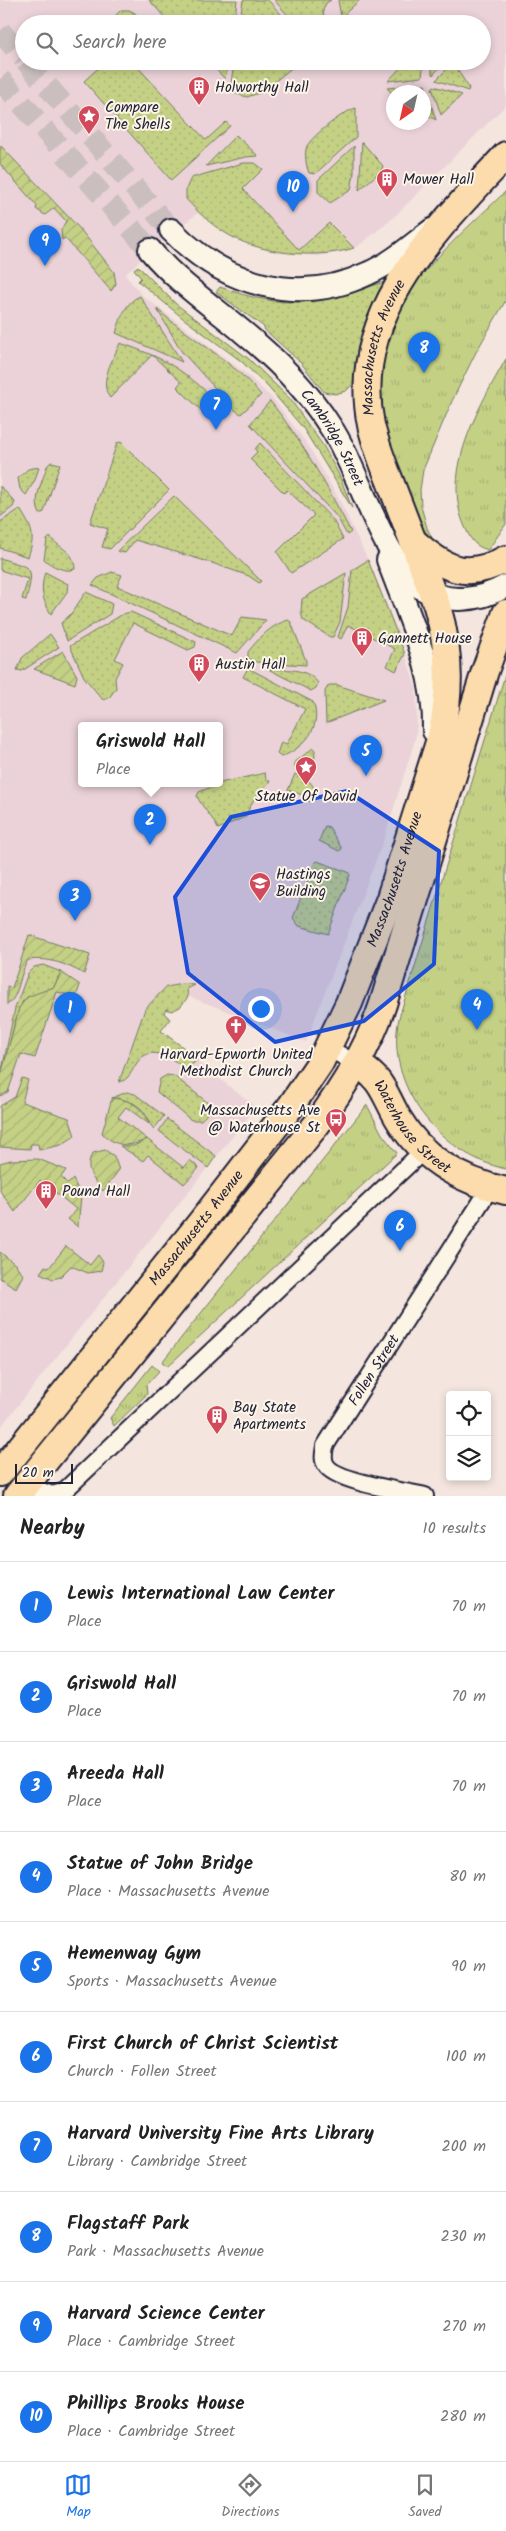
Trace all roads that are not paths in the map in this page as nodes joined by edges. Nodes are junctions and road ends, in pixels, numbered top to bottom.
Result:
1 (506, 156) edge
2 (457, 208) junction
3 (171, 230) tunnel mouth
4 (150, 250) tunnel mouth
5 (372, 512) junction
6 (413, 541) junction
7 (506, 559) edge
8 (506, 586) edge
9 (432, 594) junction
10 (506, 613) edge
11 (431, 772) junction
12 (328, 1048) junction
13 (357, 1064) junction
14 (424, 1150) junction
15 (498, 1190) edge
16 (0, 1473) edge
17 (21, 1490) edge
18 (425, 1496) edge

1 - 2 main road, Massachusetts Avenue
2 - 3 main road
2 - 6 main road, Massachusetts Avenue
4 - 5 main road, Cambridge Street
5 - 9 main road, Cambridge Street
5 - 11 main road
6 - 7 main road
6 - 9 main road, Massachusetts Avenue
8 - 9 main road, Cambridge Street
9 - 11 main road, Massachusetts Avenue
10 - 13 main road, Massachusetts Avenue
11 - 12 main road, Massachusetts Avenue
12 - 13 street, Waterhouse Street
12 - 16 main road, Massachusetts Avenue
13 - 14 main road, Waterhouse Street
13 - 17 main road, Massachusetts Avenue
14 - 15 main road, Waterhouse Street
14 - 17 street, Massachusetts Avenue
15 - 18 street, Follen Street

